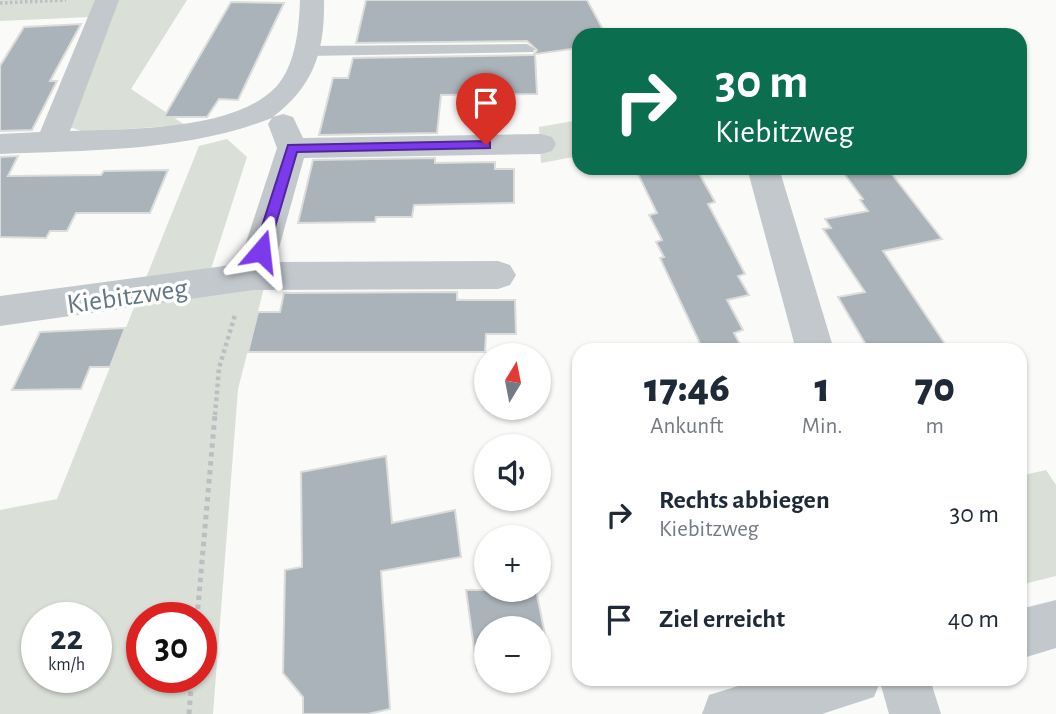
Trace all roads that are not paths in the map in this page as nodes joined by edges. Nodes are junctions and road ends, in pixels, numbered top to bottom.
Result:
1 (107, 0) edge
2 (312, 0) edge
3 (527, 49) dead end
4 (306, 51) junction
5 (264, 111) junction
6 (51, 141) junction
7 (0, 144) edge
8 (541, 144) dead end
9 (292, 148) junction
10 (765, 175) edge
11 (498, 275) dead end
12 (253, 276) junction
13 (0, 311) edge
14 (813, 343) edge
15 (1056, 624) edge
16 (1027, 632) edge
17 (830, 686) edge
18 (907, 686) edge
19 (728, 714) edge
20 (915, 714) edge

1 - 6 street
2 - 4 street
3 - 4 lane
4 - 5 street
5 - 6 street
5 - 9 street
6 - 7 street
8 - 9 street
9 - 12 street
10 - 14 street
11 - 12 street, Kiebitzweg
12 - 13 street, Kiebitzweg
15 - 16 street
17 - 19 street
18 - 20 street

